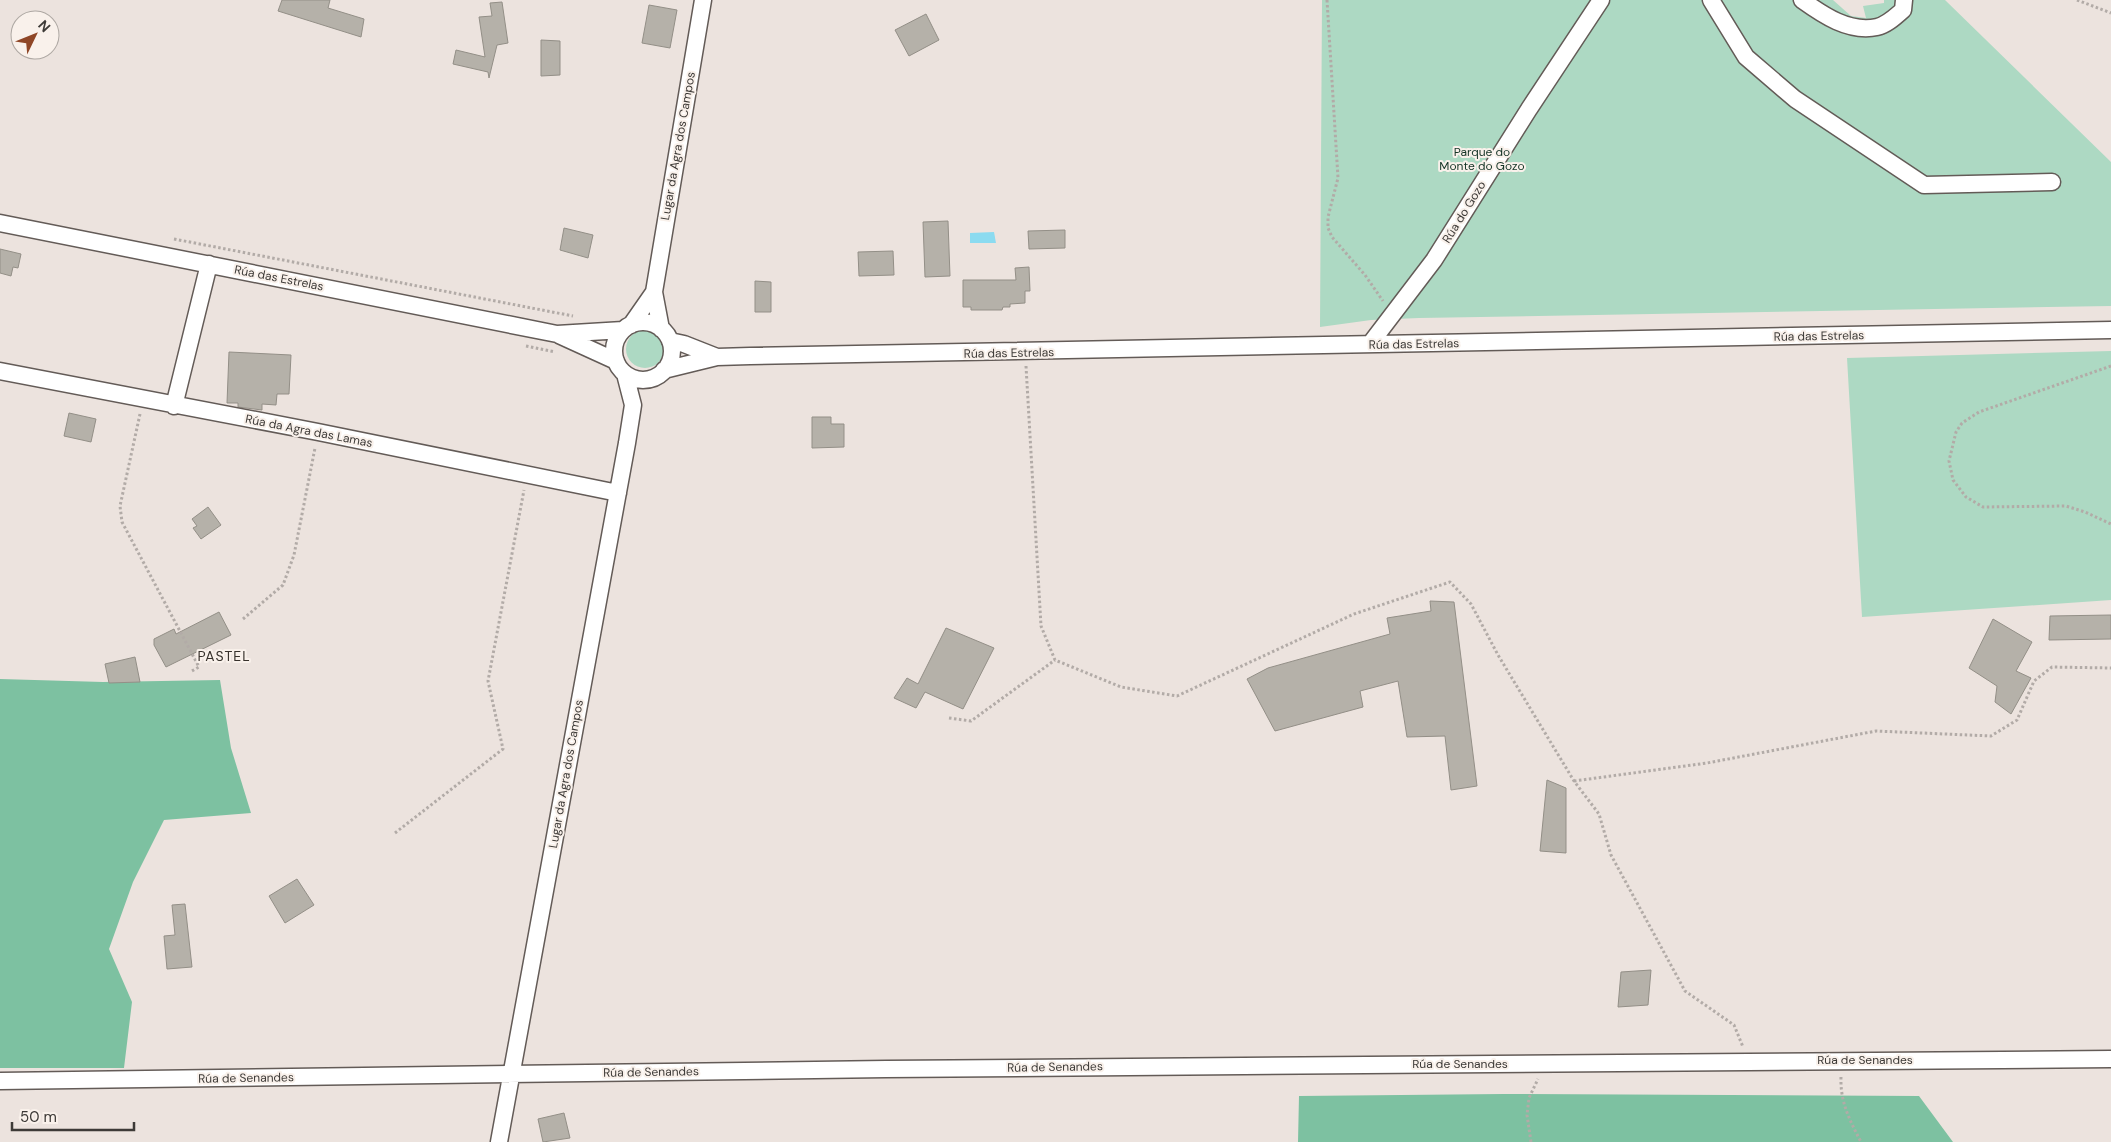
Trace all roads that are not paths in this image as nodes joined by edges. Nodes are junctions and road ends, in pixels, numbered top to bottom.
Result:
1 (703, 0) edge
2 (1601, 0) edge
3 (1711, 0) edge
4 (1802, 0) edge
5 (1904, 0) edge
6 (2052, 182) dead end
7 (0, 223) edge
8 (208, 264) junction
9 (654, 292) junction
10 (627, 327) junction
11 (2111, 330) edge
12 (557, 334) junction
13 (666, 335) junction
14 (1370, 344) junction
15 (717, 358) junction
16 (621, 367) junction
17 (0, 371) edge
18 (658, 374) junction
19 (633, 405) junction
20 (174, 406) junction
21 (618, 493) junction
22 (2111, 1059) edge
23 (511, 1075) junction
24 (0, 1082) edge
25 (500, 1142) edge

1 - 9 street, Lugar da Agra dos Campos
2 - 14 street, Rúa do Gozo
3 - 6 street
4 - 5 street
7 - 8 street, Rúa das Estrelas
8 - 12 street, Rúa das Estrelas
8 - 20 street
9 - 10 street, Lugar da Agra dos Campos
9 - 13 street, Lugar da Agra dos Campos
10 - 12 street, Rúa das Estrelas
10 - 13 street
10 - 16 street
11 - 14 street, Rúa das Estrelas
12 - 16 street, Rúa das Estrelas
13 - 15 street, Rúa das Estrelas
13 - 18 street
14 - 15 street, Rúa das Estrelas
15 - 18 street, Rúa das Estrelas
16 - 18 street
16 - 19 street, Lugar da Agra dos Campos
17 - 20 street, Rúa da Agra das Lamas
18 - 19 street, Lugar da Agra dos Campos
19 - 21 street, Lugar da Agra dos Campos
20 - 21 street, Rúa da Agra das Lamas
21 - 23 street, Lugar da Agra dos Campos
22 - 23 street, Rúa de Senandes
23 - 24 street, Rúa de Senandes
23 - 25 street, Lugar da Agra dos Campos

